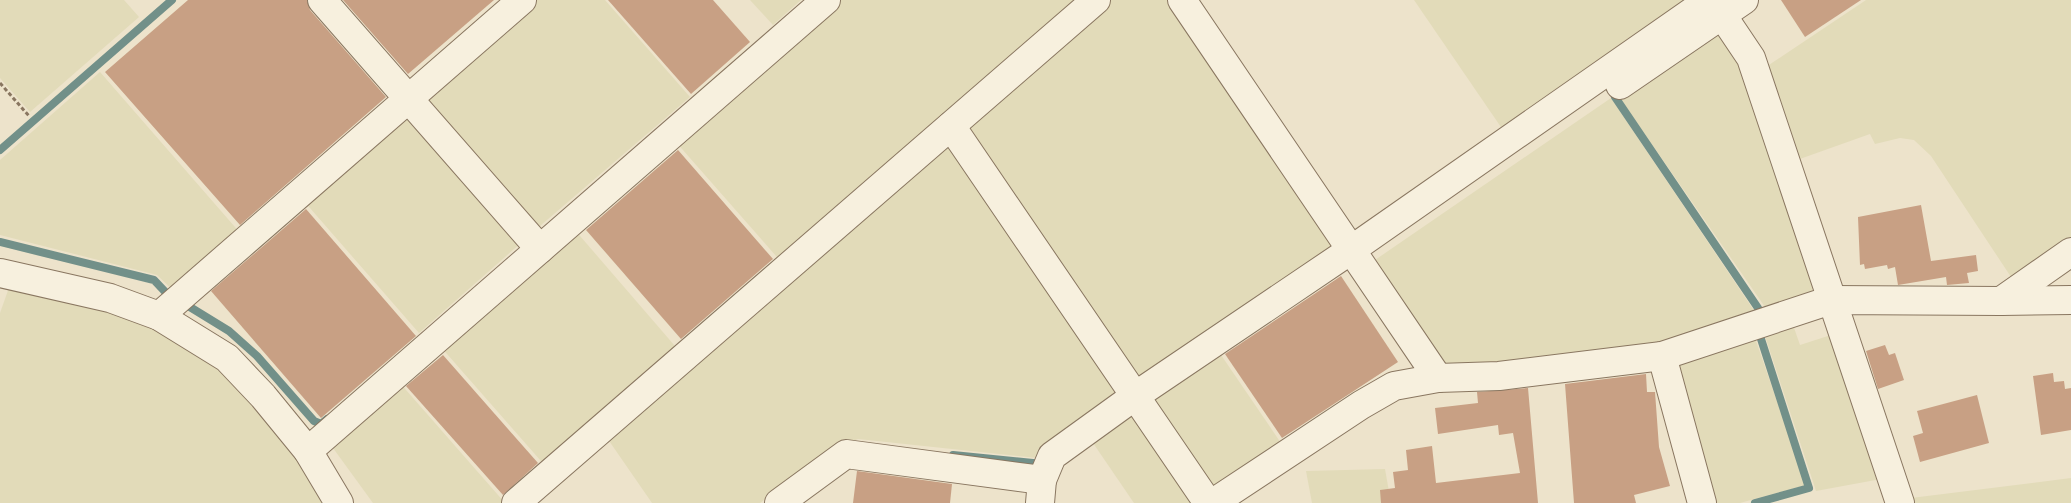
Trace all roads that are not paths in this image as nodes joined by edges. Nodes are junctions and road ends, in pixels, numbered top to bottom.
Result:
1 (322, 0) edge
2 (522, 0) edge
3 (826, 0) edge
4 (1096, 0) edge
5 (1182, 0) edge
6 (1744, 0) edge
7 (1715, 5) edge
8 (408, 99) junction
9 (951, 126) junction
10 (540, 249) junction
11 (2071, 252) edge
12 (1355, 257) junction
13 (0, 273) edge
14 (1831, 300) junction
15 (2071, 300) edge
16 (2001, 301) junction
17 (159, 316) junction
18 (1662, 356) junction
19 (1438, 378) junction
20 (1135, 396) junction
21 (308, 451) junction
22 (1041, 492) edge
23 (1214, 502) edge
24 (339, 503) edge
25 (516, 503) edge
26 (779, 503) edge
27 (1702, 503) edge
28 (1900, 503) edge

1 - 8 street
2 - 8 street
3 - 10 street
4 - 9 street
5 - 12 street
6 - 7 street
7 - 12 street
7 - 14 street
8 - 10 street
8 - 17 street
9 - 20 street
9 - 25 street
10 - 21 street
11 - 16 street
12 - 19 street
12 - 20 street
13 - 17 street
14 - 16 street
14 - 18 street
14 - 28 street
15 - 16 street
17 - 21 street
18 - 19 street
18 - 27 street
19 - 23 street
20 - 22 street
20 - 23 street
21 - 24 street
22 - 26 street

